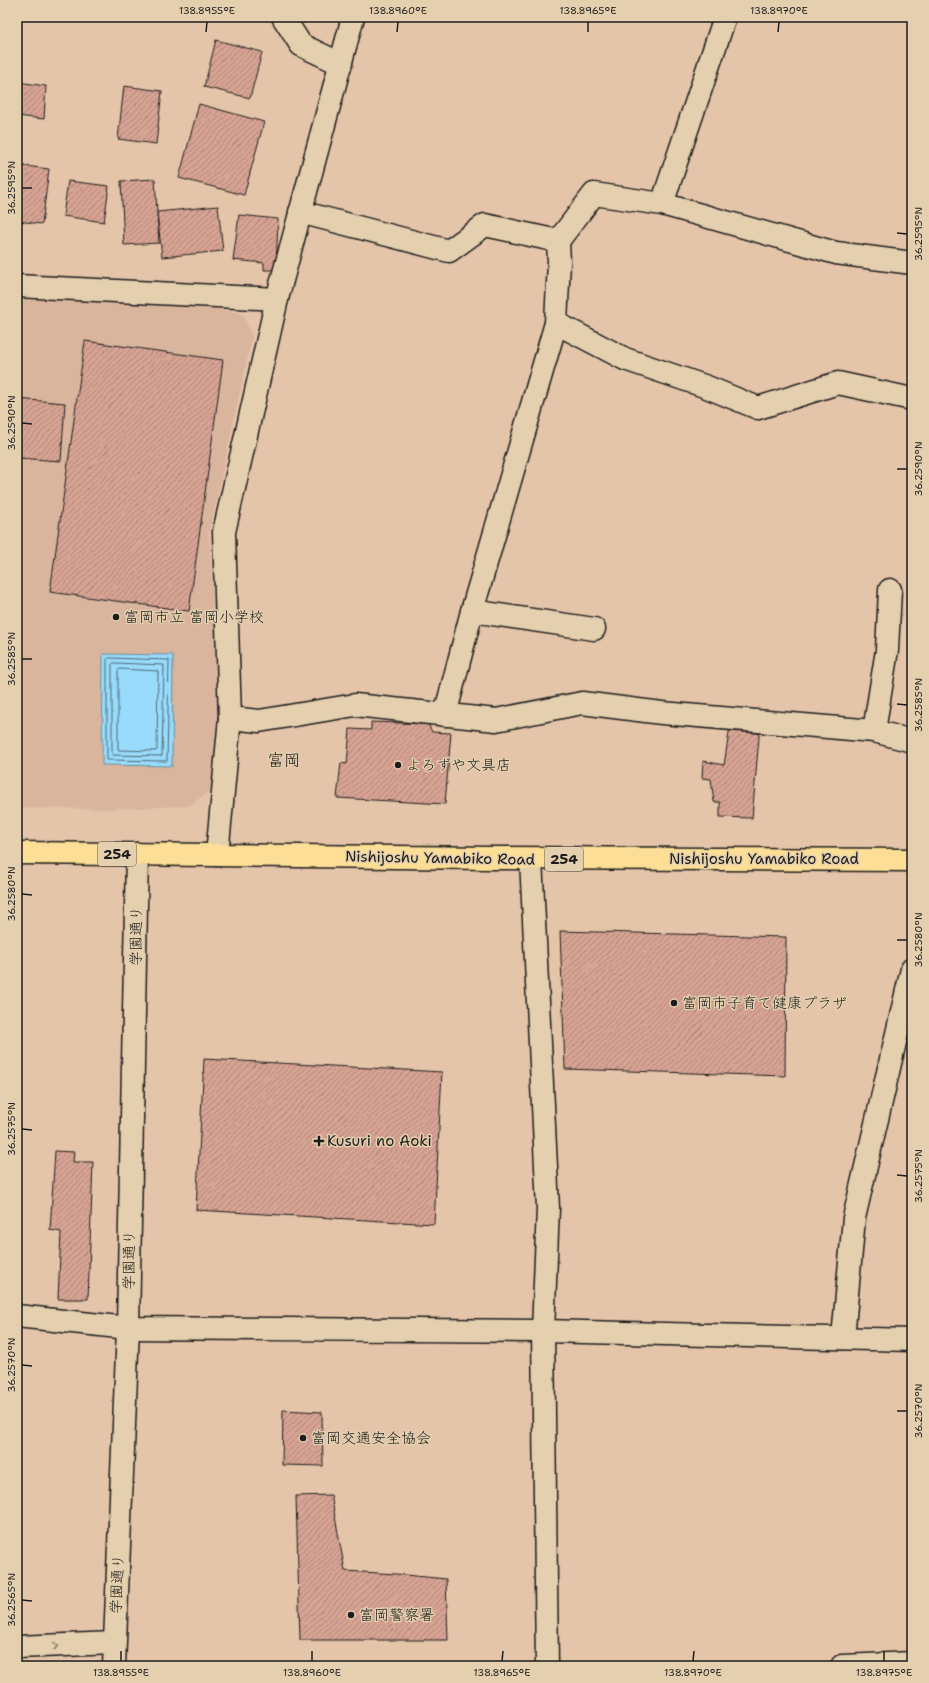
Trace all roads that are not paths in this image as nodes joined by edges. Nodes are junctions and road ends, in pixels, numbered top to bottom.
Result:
1 (283, 17) edge
2 (353, 17) edge
3 (725, 17) edge
4 (341, 64) junction
5 (662, 204) junction
6 (300, 212) junction
7 (558, 242) junction
8 (912, 263) edge
9 (17, 286) edge
10 (277, 299) junction
11 (556, 323) junction
12 (912, 399) edge
13 (890, 590) dead end
14 (472, 610) junction
15 (594, 629) dead end
16 (445, 715) junction
17 (230, 718) junction
18 (874, 731) junction
19 (912, 741) edge
20 (17, 853) edge
21 (137, 854) junction
22 (216, 855) junction
23 (531, 858) junction
24 (912, 860) edge
25 (912, 969) edge
26 (17, 1316) edge
27 (128, 1328) junction
28 (543, 1331) junction
29 (843, 1338) junction
30 (912, 1340) edge
31 (114, 1644) junction
32 (17, 1647) edge
33 (912, 1663) edge
34 (114, 1666) edge
35 (547, 1666) edge
36 (842, 1666) edge

1 - 4 street
2 - 4 street
3 - 5 street
4 - 6 street
5 - 7 street
5 - 8 street
6 - 7 street
6 - 10 street
7 - 11 street
9 - 10 street
10 - 17 street
11 - 12 street
11 - 14 street
13 - 18 street
14 - 15 street
14 - 16 street
16 - 17 street
16 - 18 street
17 - 22 street
18 - 19 street
20 - 21 highway, Nishijoshu Yamabiko Road / 254
21 - 22 highway, Nishijoshu Yamabiko Road / 254
21 - 27 street, 学園通り
22 - 23 highway, Nishijoshu Yamabiko Road / 254
23 - 24 highway, Nishijoshu Yamabiko Road / 254
23 - 28 street
25 - 29 street
26 - 27 street
27 - 28 street
27 - 31 street, 学園通り
28 - 29 street
28 - 35 street
29 - 30 street
32 -> 31 street
31 - 34 street, 学園通り
33 - 36 street

